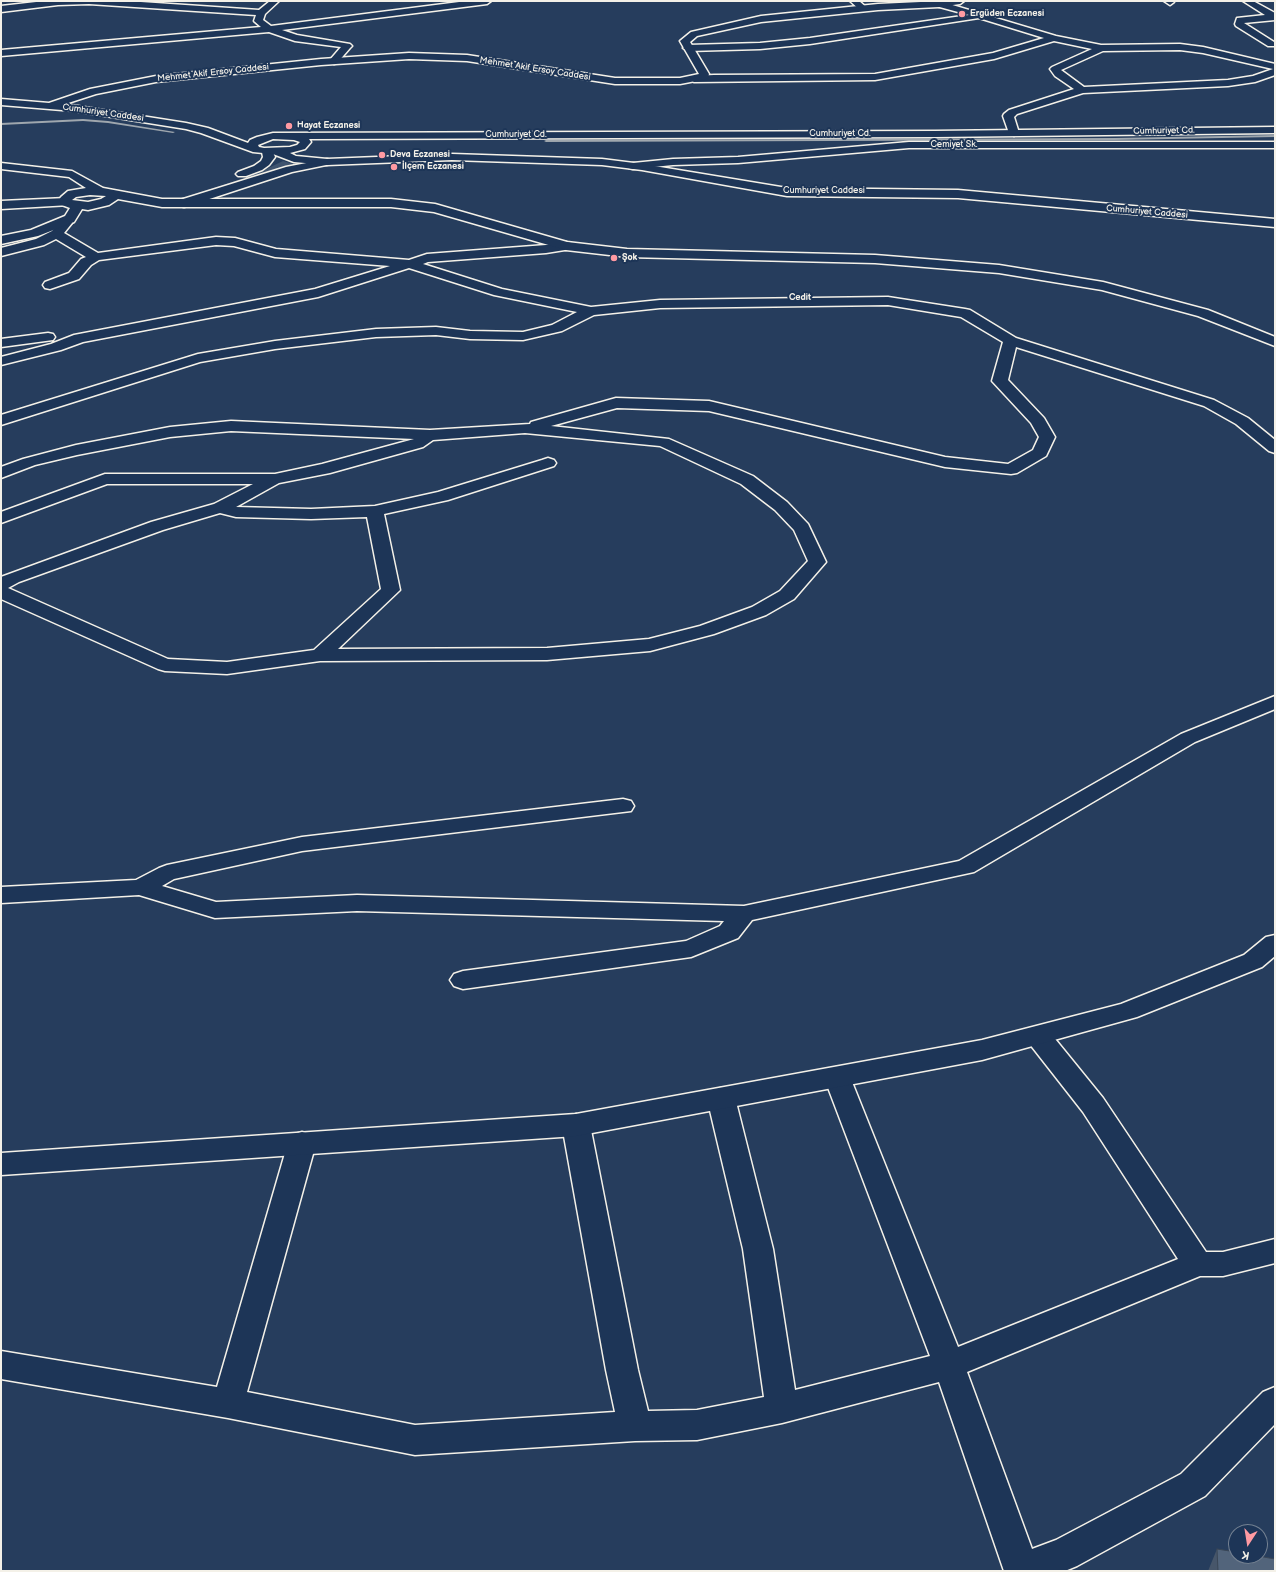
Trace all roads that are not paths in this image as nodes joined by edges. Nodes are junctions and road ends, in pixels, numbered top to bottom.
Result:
1 (275, 1) edge
2 (487, 1) edge
3 (854, 1) edge
4 (960, 1) edge
5 (1248, 1) edge
6 (939, 4) junction
7 (863, 8) junction
8 (1, 9) edge
9 (261, 13) junction
10 (982, 16) junction
11 (1275, 17) edge
12 (270, 29) junction
13 (1054, 38) junction
14 (1270, 44) dead end
15 (688, 48) junction
16 (1101, 48) junction
17 (1, 54) edge
18 (334, 61) junction
19 (1275, 67) edge
20 (1275, 72) edge
21 (694, 79) junction
22 (1082, 90) junction
23 (1, 102) edge
24 (50, 106) junction
25 (204, 130) junction
26 (1275, 130) edge
27 (1014, 133) junction
28 (286, 136) junction
29 (405, 136) junction
30 (1275, 145) edge
31 (300, 147) junction
32 (255, 149) junction
33 (273, 152) junction
34 (327, 162) junction
35 (1, 166) edge
36 (633, 166) junction
37 (105, 192) junction
38 (66, 202) junction
39 (162, 203) junction
40 (184, 203) junction
41 (1, 205) edge
42 (78, 206) junction
43 (70, 219) junction
44 (1275, 223) edge
45 (56, 234) junction
46 (1, 240) edge
47 (566, 246) junction
48 (1, 252) edge
49 (96, 256) junction
50 (407, 263) junction
51 (50, 285) dead end
52 (591, 311) junction
53 (79, 338) junction
54 (1011, 341) junction
55 (1275, 342) edge
56 (1, 343) edge
57 (1, 361) edge
58 (1, 420) edge
59 (525, 428) junction
60 (430, 436) junction
61 (1275, 448) edge
62 (548, 463) dead end
63 (1, 473) edge
64 (274, 479) junction
65 (220, 508) junction
66 (375, 511) junction
67 (1, 518) edge
68 (1, 585) edge
69 (1, 592) edge
70 (320, 655) junction
71 (1275, 702) edge
72 (623, 806) dead end
73 (140, 887) junction
74 (1, 895) edge
75 (744, 914) junction
76 (1275, 943) edge
77 (463, 980) dead end
78 (1038, 1036) junction
79 (838, 1077) junction
80 (722, 1098) junction
81 (576, 1125) junction
82 (302, 1143) junction
83 (1, 1164) edge
84 (1275, 1251) edge
85 (1198, 1264) junction
86 (1, 1365) edge
87 (949, 1365) junction
88 (1275, 1402) edge
89 (228, 1403) junction
90 (782, 1408) junction
91 (634, 1426) junction
92 (1022, 1570) edge

1 - 9 street
2 - 12 street
3 - 7 street
4 - 6 street
5 - 11 street
6 - 7 street
6 - 10 street
7 - 15 street
8 - 9 street
9 - 12 street
10 - 13 street
10 - 15 street
11 - 14 street
12 - 17 street
12 - 18 street
13 - 16 street
13 - 21 street, Mehmet Akif Ersoy Caddesi
15 - 21 street
16 - 19 street
16 - 22 street
18 - 21 street, Mehmet Akif Ersoy Caddesi
18 - 24 street, Mehmet Akif Ersoy Caddesi
20 - 22 street
22 - 27 street
23 - 24 street, Cumhuriyet Caddesi
24 - 25 street, Cumhuriyet Caddesi
25 - 28 street, Cumhuriyet Caddesi
25 - 32 street, Cumhuriyet Caddesi
26 - 27 street, Cumhuriyet Cd.
27 - 29 street, Cumhuriyet Cd.
28 - 29 street
28 - 31 street, Cumhuriyet Caddesi
28 - 32 street
29 - 31 street
30 - 36 street, Cemiyet Sk.
31 - 33 street
31 - 34 street, Cumhuriyet Caddesi
32 - 33 street, Cumhuriyet Caddesi
33 - 34 street, Cumhuriyet Caddesi
33 - 39 street
34 - 36 street, Cumhuriyet Caddesi
34 - 40 street
35 - 37 street
36 - 44 street, Cumhuriyet Caddesi
37 - 38 street
37 - 39 street
37 - 42 street
38 - 41 street
38 - 42 street
39 - 40 street
40 - 47 street
42 - 43 street
43 - 45 street
43 - 46 street
45 - 48 street
45 - 49 street
47 - 50 street
47 - 55 street
49 - 50 street
49 - 51 street
50 - 52 street
50 - 53 street
52 - 54 street
52 - 58 street
53 - 56 street
53 - 57 street
54 - 59 street
54 - 61 street
59 - 60 street
59 - 70 street
60 - 63 street
60 - 64 street
62 - 66 street
64 - 65 street
64 - 67 street
65 - 66 street
65 - 68 street
66 - 70 street
69 - 70 street
71 - 75 street
72 - 73 street
73 - 74 street
73 - 75 street
75 - 77 street
76 - 78 street
78 - 79 street
78 - 85 street
79 - 80 street
79 - 87 street
80 - 81 street
80 - 90 street
81 - 82 street
81 - 91 street
82 - 83 street
82 - 89 street
84 - 85 street
85 - 87 street
86 - 89 street
87 - 90 street
87 - 92 street
88 - 92 street
89 - 91 street
90 - 91 street

